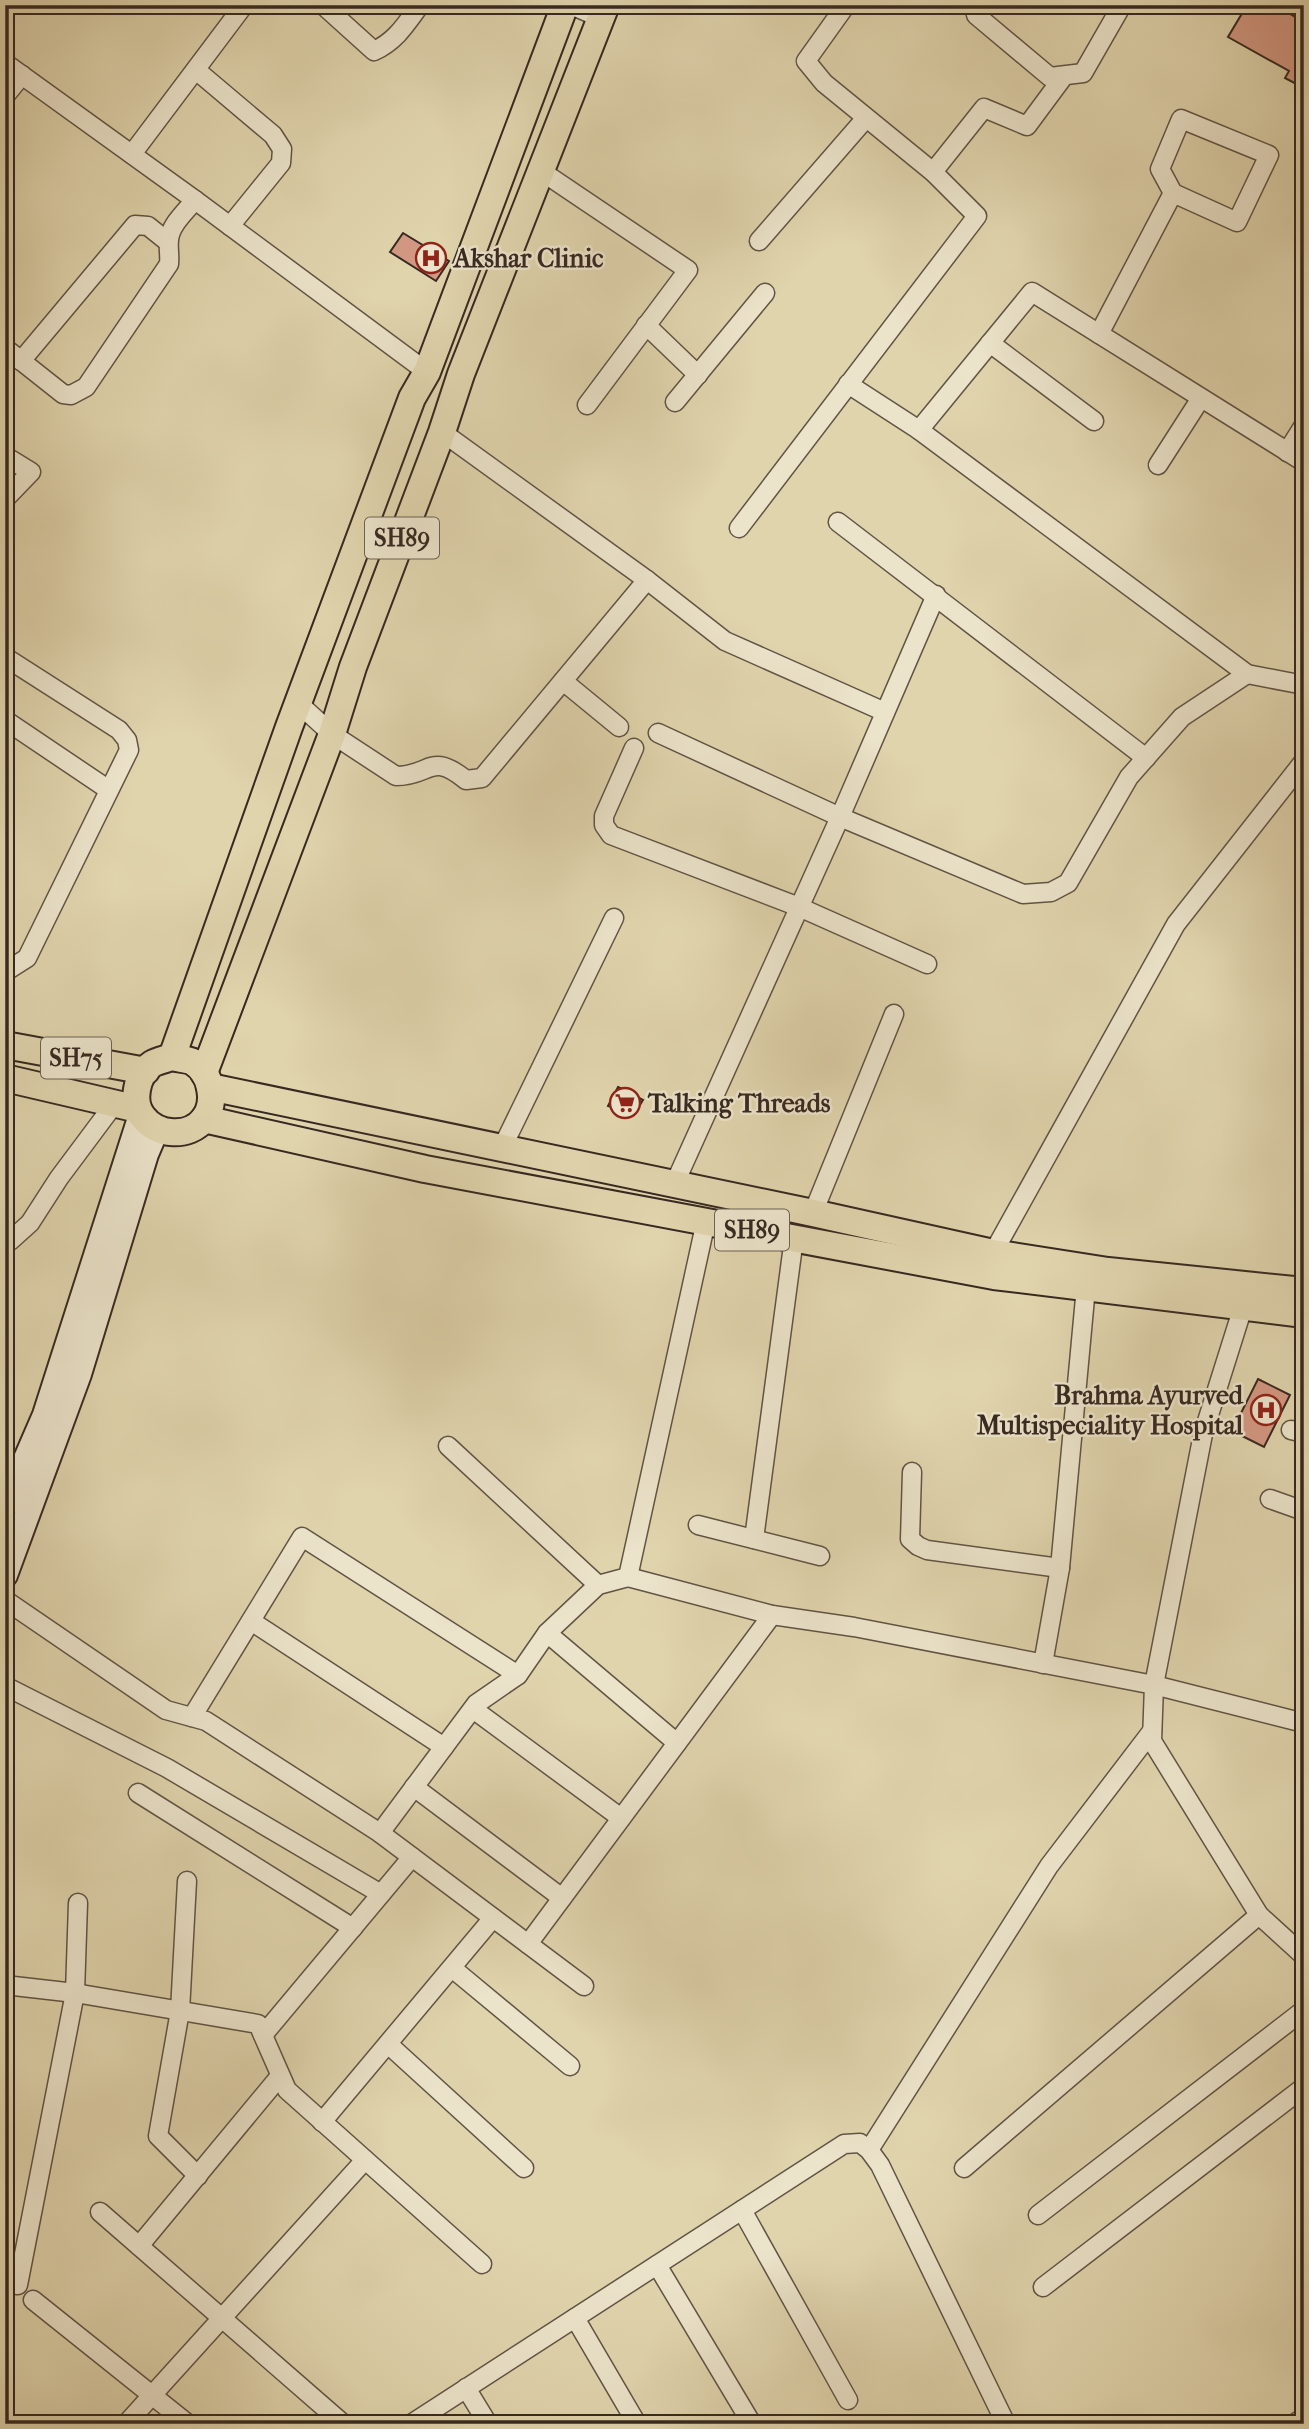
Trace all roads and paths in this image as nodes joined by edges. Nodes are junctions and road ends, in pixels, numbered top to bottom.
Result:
1 (244, 5) edge
2 (323, 5) edge
3 (421, 5) edge
4 (565, 5) edge
5 (571, 5) edge
6 (846, 5) edge
7 (1122, 5) edge
8 (604, 12) edge
9 (976, 15) dead end
10 (5, 63) edge
11 (195, 70) junction
12 (22, 75) junction
13 (1064, 76) junction
14 (5, 96) edge
15 (866, 118) junction
16 (132, 155) junction
17 (541, 171) junction
18 (933, 172) junction
19 (1173, 193) junction
20 (195, 200) junction
21 (230, 226) junction
22 (759, 241) dead end
23 (168, 242) junction
24 (765, 293) dead end
25 (646, 325) junction
26 (1099, 334) junction
27 (990, 343) junction
28 (5, 348) edge
29 (21, 361) junction
30 (427, 372) junction
31 (698, 375) junction
32 (848, 384) junction
33 (1201, 398) junction
34 (675, 402) dead end
35 (587, 405) dead end
36 (1094, 421) dead end
37 (1304, 425) edge
38 (919, 430) junction
39 (442, 432) junction
40 (1287, 452) junction
41 (5, 456) edge
42 (1304, 462) edge
43 (1158, 465) dead end
44 (5, 499) edge
45 (838, 522) dead end
46 (739, 528) dead end
47 (647, 580) junction
48 (936, 595) junction
49 (5, 657) edge
50 (1247, 674) junction
51 (563, 681) junction
52 (1304, 685) edge
53 (298, 703) junction
54 (885, 712) junction
55 (5, 720) edge
56 (619, 727) dead end
57 (658, 733) dead end
58 (332, 734) junction
59 (634, 748) dead end
60 (1146, 758) junction
61 (1302, 766) edge
62 (109, 790) junction
63 (840, 817) junction
64 (799, 907) junction
65 (614, 918) dead end
66 (926, 964) dead end
67 (5, 972) edge
68 (894, 1014) dead end
69 (5, 1045) edge
70 (172, 1057) junction
71 (146, 1071) junction
72 (5, 1078) edge
73 (207, 1080) junction
74 (138, 1114) junction
75 (204, 1119) junction
76 (502, 1148) junction
77 (674, 1185) junction
78 (813, 1213) junction
79 (706, 1221) junction
80 (793, 1237) junction
81 (5, 1240) edge
82 (993, 1253) junction
83 (1086, 1287) junction
84 (1304, 1291) edge
85 (1243, 1307) junction
86 (1304, 1314) edge
87 (448, 1446) dead end
88 (912, 1472) dead end
89 (1270, 1499) dead end
90 (5, 1507) edge
91 (1304, 1511) edge
92 (698, 1525) dead end
93 (754, 1539) junction
94 (820, 1556) dead end
95 (1060, 1569) junction
96 (5, 1575) edge
97 (628, 1577) junction
98 (598, 1585) junction
99 (5, 1600) edge
100 (772, 1615) junction
101 (251, 1621) junction
102 (547, 1633) junction
103 (1043, 1664) junction
104 (519, 1675) junction
105 (1154, 1685) junction
106 (5, 1686) edge
107 (473, 1709) junction
108 (192, 1717) junction
109 (1304, 1723) edge
110 (1152, 1731) junction
111 (677, 1742) junction
112 (444, 1747) junction
113 (414, 1787) junction
114 (138, 1793) dead end
115 (621, 1818) junction
116 (380, 1833) junction
117 (412, 1857) junction
118 (187, 1881) dead end
119 (381, 1894) junction
120 (562, 1898) junction
121 (78, 1903) dead end
122 (1259, 1914) junction
123 (493, 1918) junction
124 (352, 1928) junction
125 (528, 1944) junction
126 (1304, 1956) edge
127 (452, 1968) junction
128 (5, 1985) edge
129 (584, 1986) dead end
130 (75, 1993) junction
131 (1304, 2010) edge
132 (180, 2011) junction
133 (263, 2035) junction
134 (388, 2044) junction
135 (570, 2066) dead end
136 (281, 2076) junction
137 (1304, 2087) edge
138 (322, 2122) junction
139 (869, 2150) junction
140 (365, 2160) junction
141 (524, 2168) dead end
142 (964, 2168) dead end
143 (198, 2176) junction
144 (741, 2210) junction
145 (100, 2212) dead end
146 (1038, 2215) dead end
147 (139, 2246) junction
148 (482, 2264) dead end
149 (657, 2264) junction
150 (5, 2283) edge
151 (1043, 2287) dead end
152 (33, 2300) dead end
153 (575, 2318) junction
154 (221, 2319) junction
155 (466, 2388) junction
156 (152, 2395) junction
157 (848, 2400) dead end
158 (1304, 2417) edge
159 (433, 2418) edge
160 (341, 2422) edge
161 (126, 2424) edge
162 (188, 2424) edge
163 (411, 2424) edge
164 (488, 2424) edge
165 (637, 2424) edge
166 (752, 2424) edge
167 (1006, 2424) edge
168 (1294, 2424) edge

1 - 11 street
2 - 3 street
4 - 30 main road, SH89
5 - 8 street
6 - 15 street
7 - 13 street
8 - 17 main road, SH89
9 - 13 street
10 - 12 street
11 - 16 street
11 - 21 street
12 - 14 street
12 - 16 street
13 - 18 street
15 - 18 street
15 - 22 street
16 - 20 street
17 - 25 street
17 - 39 main road, SH89
18 - 32 street
19 - 19 street
19 - 26 street
20 - 21 street
20 - 23 street
21 - 30 street
23 - 29 street
23 - 29 street
24 - 31 street
25 - 31 street
25 - 35 street
26 - 27 street
26 - 33 street
27 - 36 street
27 - 38 street
28 - 29 street
30 - 53 main road, SH89
31 - 34 street
32 - 38 street
32 - 46 street
33 - 40 street
33 - 43 street
37 - 40 street
38 - 50 street
39 - 47 street
39 - 58 main road, SH89
40 - 42 street
41 - 44 street
45 - 48 street
47 - 51 street
47 - 54 street
48 - 54 street
48 - 60 street
49 - 62 street
50 - 52 street
50 - 60 street
51 - 56 street
51 - 58 street
53 - 58 street
53 - 70 main road, SH89
54 - 63 street
55 - 62 street
57 - 63 street
58 - 73 main road, SH89
59 - 64 street
60 - 63 street
61 - 82 street
62 - 67 street
63 - 64 street
64 - 66 street
64 - 77 street
65 - 76 street
68 - 78 street
69 - 71 main road, SH75
70 - 71 main road
70 - 73 main road
71 - 74 main road
72 - 74 main road, SH75
73 - 75 main road
73 - 76 main road, SH89
74 - 75 main road
74 - 81 street
74 - 90 street
74 - 96 street
75 - 79 main road, SH89
76 - 77 main road, SH89
77 - 78 main road, SH89
78 - 82 main road, SH89
79 - 80 main road, SH89
79 - 97 street
80 - 83 main road, SH89
80 - 93 street
82 - 84 main road, SH89
83 - 85 main road, SH89
83 - 95 street
85 - 86 main road, SH89
85 - 105 street
87 - 98 street
88 - 95 street
89 - 91 street
92 - 93 street
93 - 94 street
95 - 103 street
97 - 98 street
97 - 100 street
98 - 102 street
99 - 108 street
100 - 103 street
100 - 111 street
101 - 104 street
101 - 108 street
101 - 112 street
102 - 104 street
102 - 111 street
103 - 105 street
104 - 107 street
105 - 109 street
105 - 110 street
106 - 119 street
107 - 112 street
107 - 115 street
108 - 116 street
110 - 122 street
110 - 139 street
111 - 115 street
112 - 113 street
113 - 116 street
113 - 120 street
114 - 124 street
115 - 120 street
116 - 117 street
117 - 119 street
117 - 123 street
118 - 132 street
119 - 124 street
120 - 125 street
121 - 130 street
122 - 126 street
122 - 142 street
123 - 125 street
123 - 127 street
124 - 133 street
125 - 129 street
127 - 134 street
127 - 135 street
128 - 130 street
130 - 132 street
130 - 150 street
131 - 146 street
132 - 133 street
132 - 143 street
133 - 136 street
134 - 138 street
134 - 141 street
136 - 138 street
136 - 143 street
137 - 151 street
138 - 140 street
139 - 144 street
139 - 167 street
140 - 148 street
140 - 154 street
143 - 147 street
144 - 149 street
144 - 157 street
145 - 147 street
147 - 154 street
149 - 153 street
149 - 166 street
152 - 156 street
153 - 155 street
153 - 165 street
154 - 156 street
154 - 160 street
155 - 159 street
155 - 164 street
156 - 161 street
156 - 162 street
158 - 168 street
159 - 163 street

